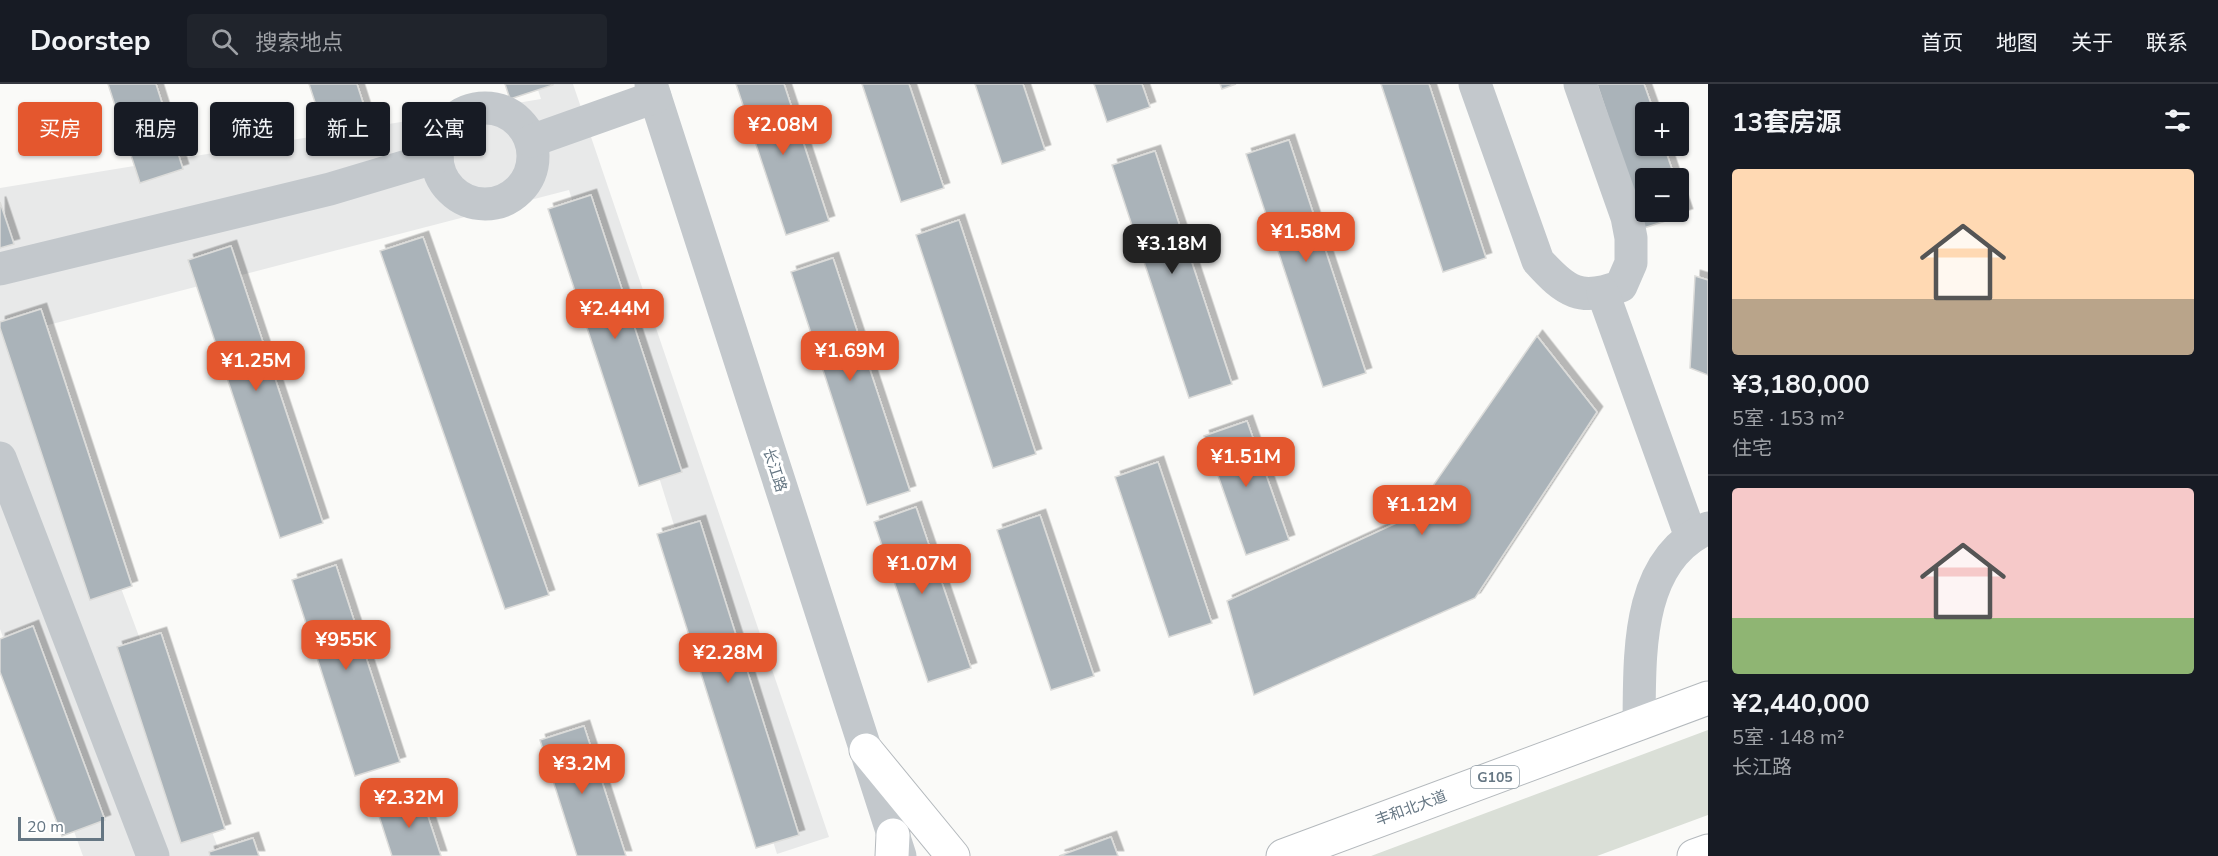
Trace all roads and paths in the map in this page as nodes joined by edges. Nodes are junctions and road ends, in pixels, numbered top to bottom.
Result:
1 (1475, 84) edge
2 (1580, 84) edge
3 (653, 91) edge
4 (531, 141) junction
5 (437, 157) junction
6 (0, 269) edge
7 (1612, 290) junction
8 (0, 458) edge
9 (1702, 528) edge
10 (1708, 698) edge
11 (1639, 724) junction
12 (866, 750) junction
13 (895, 849) edge
14 (1708, 851) edge
15 (153, 856) edge
16 (953, 856) edge
17 (1283, 856) edge
18 (1695, 856) edge

1 - 7 street
2 - 7 street
3 - 4 street
3 - 12 street, 长江路
4 - 5 street
4 - 5 street
5 - 6 street
7 - 9 street
8 - 15 street
9 - 11 street
10 - 11 highway, 丰和北大道 / G105
11 - 17 highway, 丰和北大道 / G105
12 - 13 street, 长江路
12 - 16 highway
14 - 18 highway

